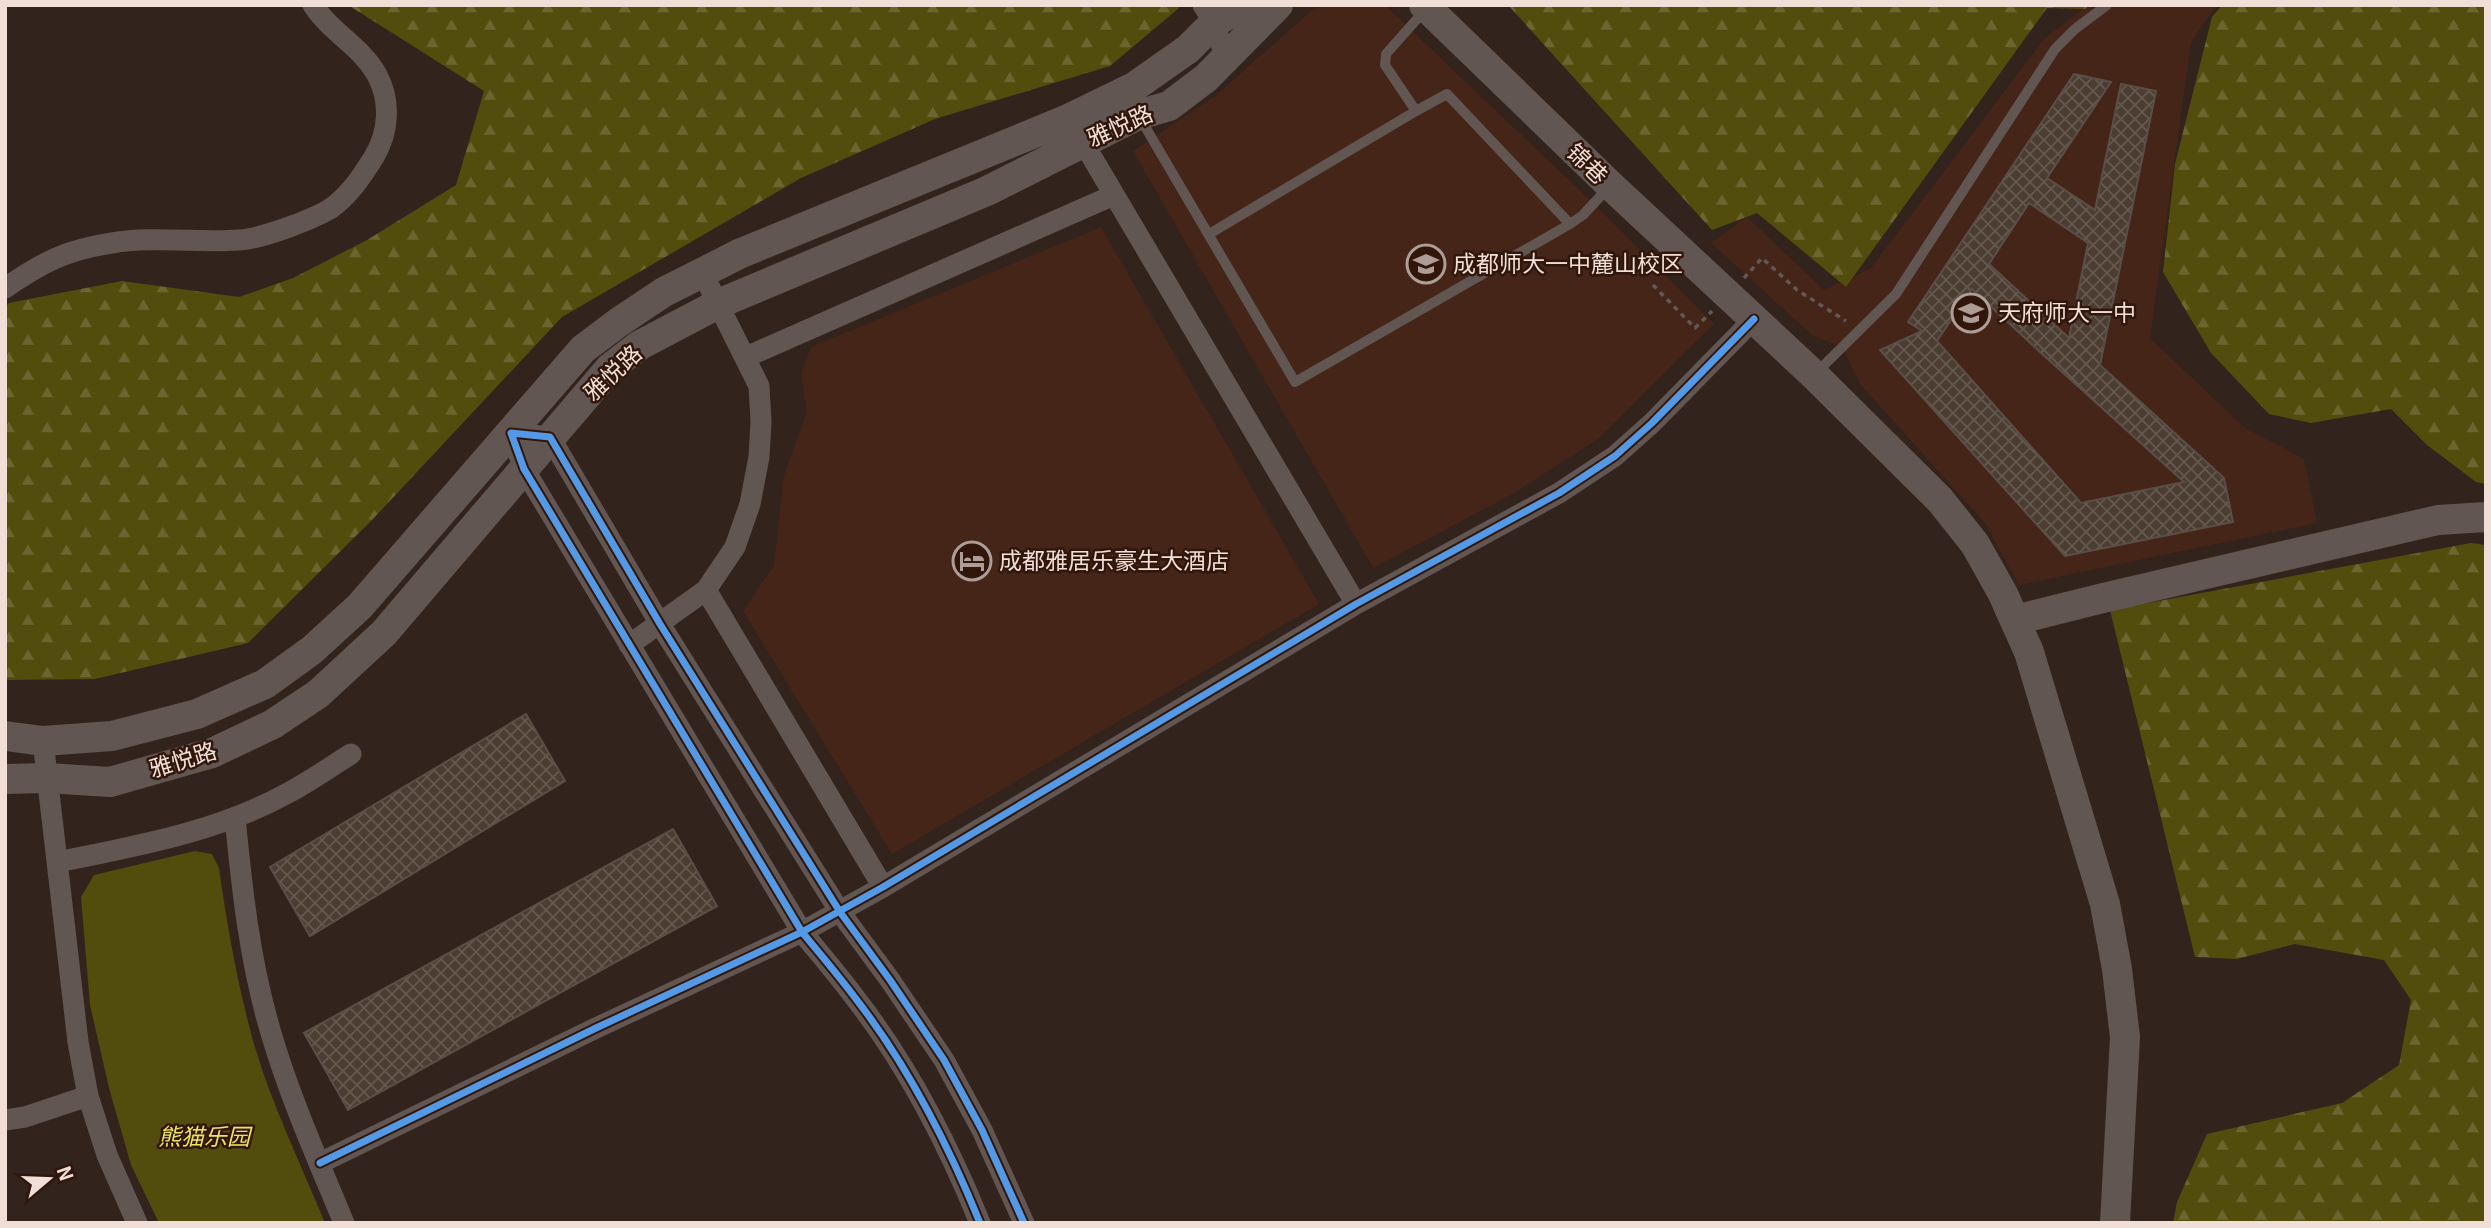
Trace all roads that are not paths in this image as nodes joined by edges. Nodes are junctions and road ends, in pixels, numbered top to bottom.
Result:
1 (313, 5) edge
2 (1244, 5) edge
3 (1278, 5) edge
4 (2107, 5) edge
5 (1425, 7) edge
6 (1209, 14) edge
7 (1226, 59) junction
8 (1416, 111) junction
9 (1138, 115) junction
10 (1074, 131) junction
11 (1610, 186) junction
12 (1114, 195) junction
13 (1570, 224) junction
14 (1209, 234) junction
15 (702, 272) junction
16 (5, 288) edge
17 (718, 304) junction
18 (1754, 319) junction
19 (746, 358) junction
20 (1814, 375) junction
21 (511, 433) junction
22 (550, 437) junction
23 (524, 470) junction
24 (2486, 517) edge
25 (706, 590) junction
26 (1356, 604) junction
27 (2015, 620) junction
28 (660, 624) junction
29 (629, 645) junction
30 (5, 737) edge
31 (43, 741) junction
32 (351, 754) dead end
33 (47, 778) junction
34 (5, 779) edge
35 (234, 817) junction
36 (58, 862) junction
37 (883, 887) junction
38 (840, 912) junction
39 (802, 932) junction
40 (88, 1096) junction
41 (5, 1120) edge
42 (320, 1163) junction
43 (2113, 1222) edge
44 (137, 1223) edge
45 (344, 1223) edge
46 (980, 1223) edge
47 (1024, 1223) edge

1 - 16 street
2 - 6 street
3 - 7 street, 雅悦路
4 - 20 lane
5 - 8 lane
5 - 11 street, 锦巷
6 - 7 street
6 - 10 street
7 - 9 street, 雅悦路
8 - 13 lane
8 - 14 lane
9 - 10 street, 雅悦路
9 - 14 lane
10 - 12 street
10 - 15 street
10 - 17 street, 雅悦路
11 - 13 lane
11 - 18 street, 锦巷
12 - 19 street
12 - 26 street
13 - 14 lane
15 - 17 street
15 - 21 street
17 - 19 street
17 - 22 street, 雅悦路
18 - 20 street, 锦巷
18 - 26 street
19 - 25 street
20 - 27 street, 锦巷
21 - 22 street
21 - 23 street
21 - 31 street
22 - 23 street, 雅悦路
22 - 28 street
23 - 29 street
23 - 33 street, 雅悦路
24 - 27 street
25 - 28 street
25 - 37 street
26 - 37 street
27 - 43 street, 锦巷
28 - 29 street
28 - 38 street
29 - 39 street
30 - 31 street
31 - 33 street
32 - 35 street
33 - 34 street, 雅悦路
33 - 36 street
35 - 36 street
35 - 42 street
36 - 40 street
37 - 38 street
38 - 39 street
38 - 47 street
39 - 42 street
39 - 46 street
40 - 41 street
40 - 44 street
42 - 45 street

